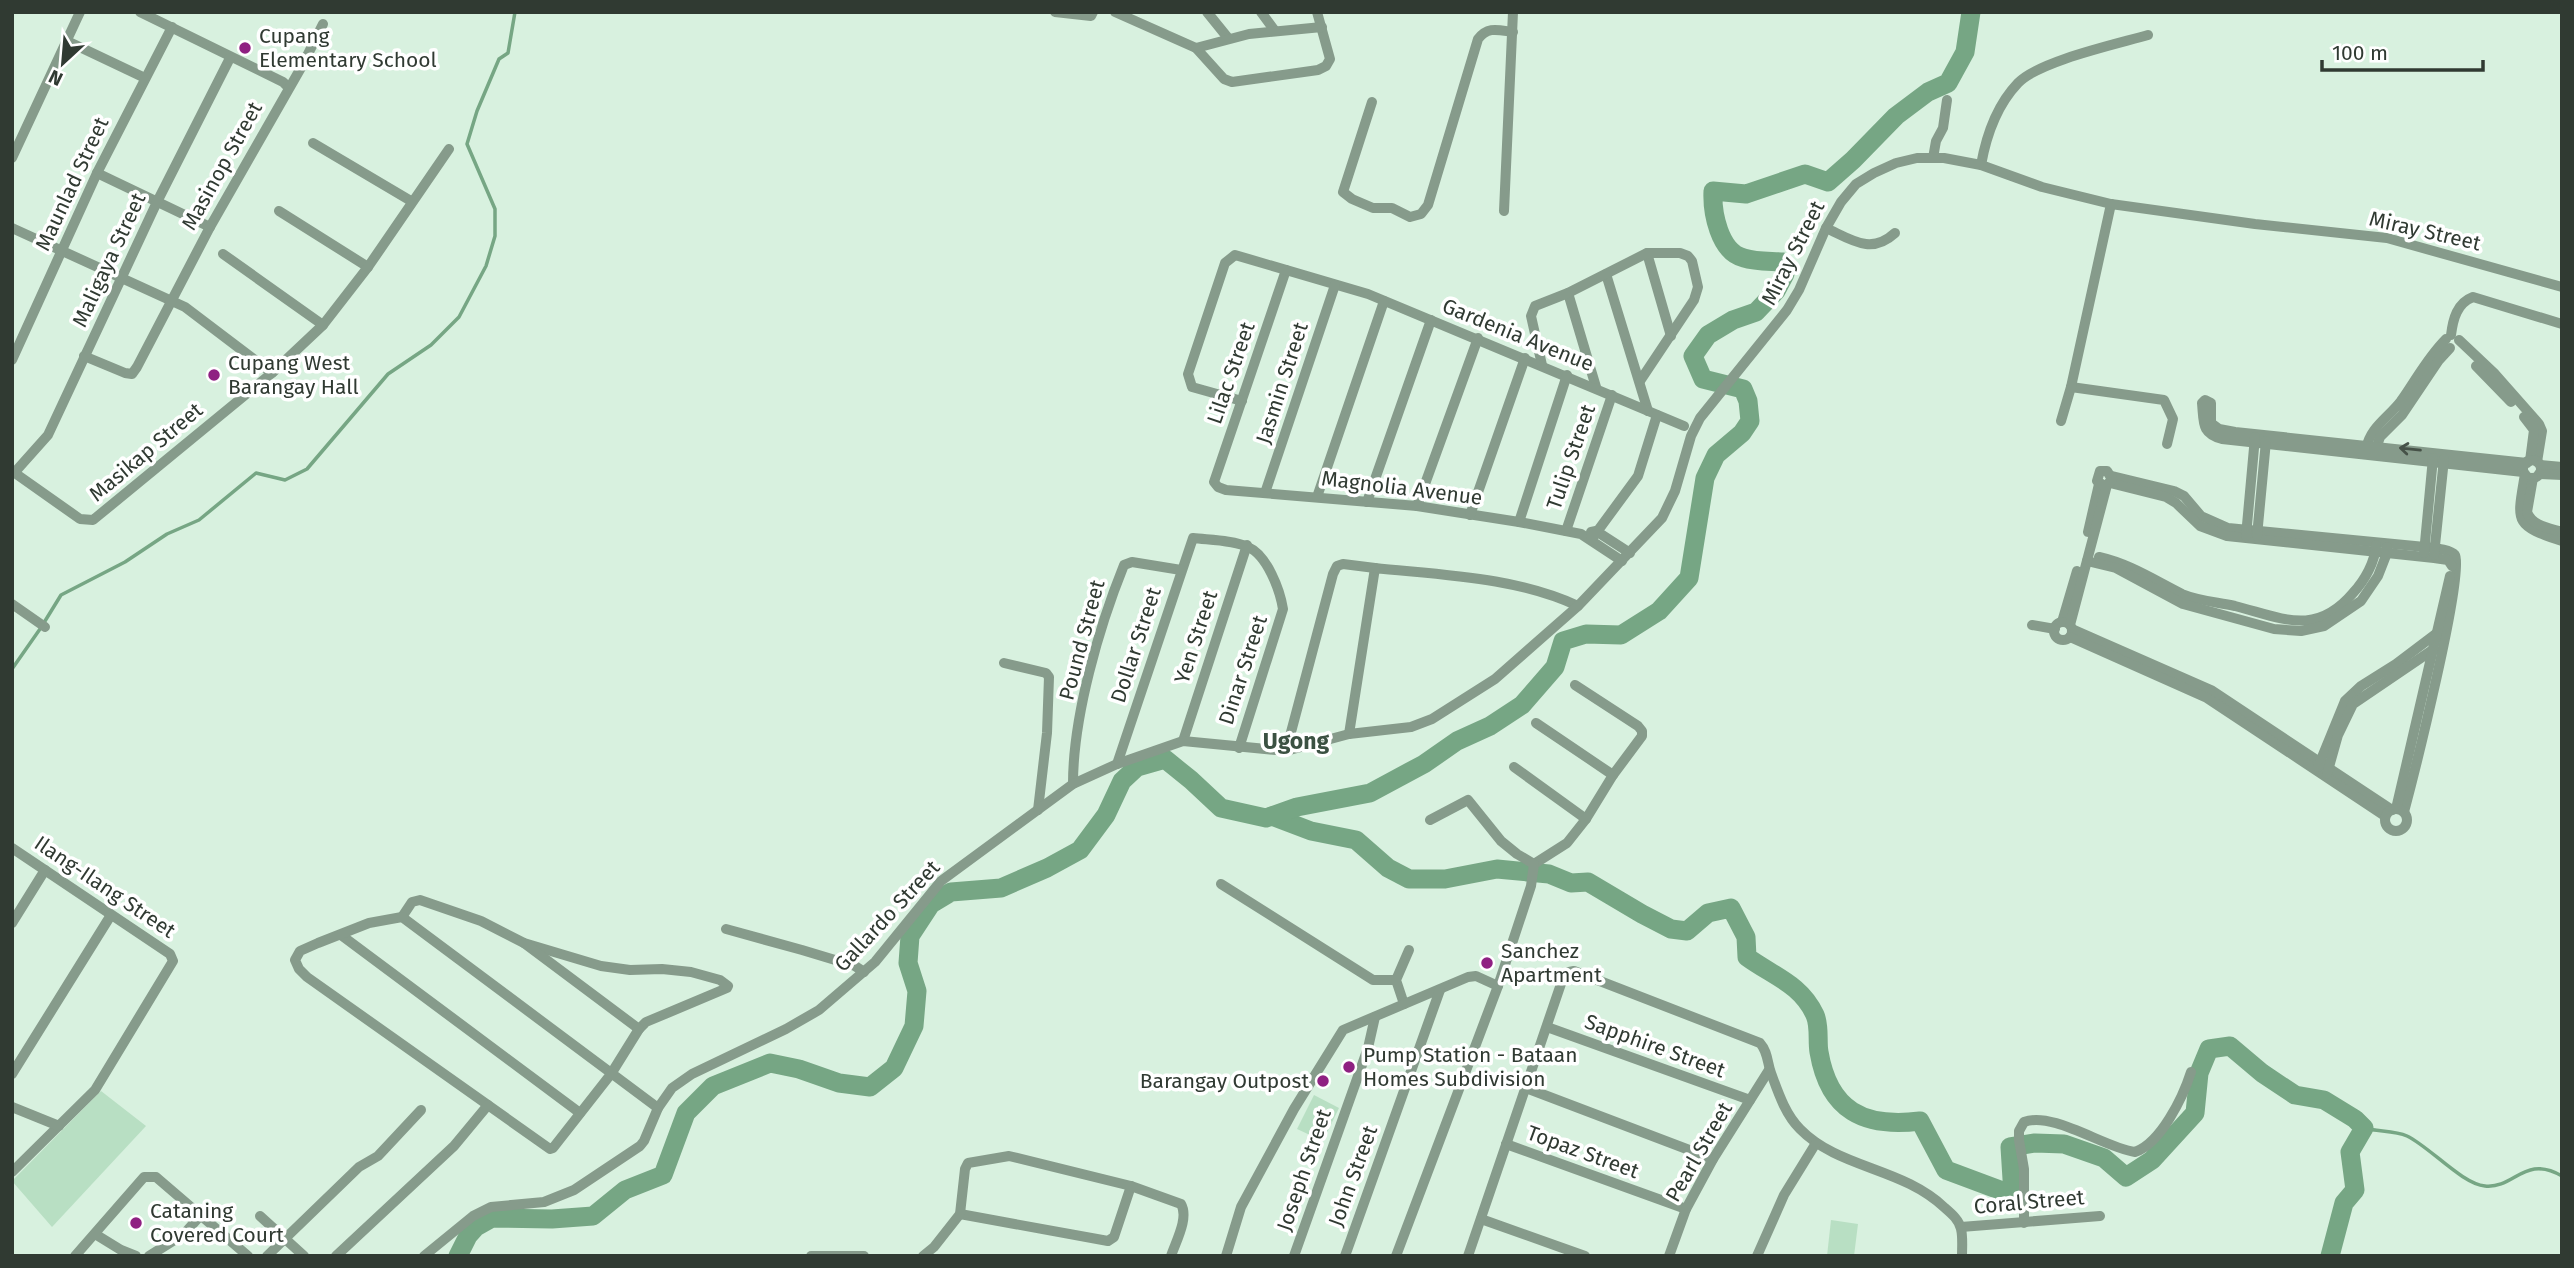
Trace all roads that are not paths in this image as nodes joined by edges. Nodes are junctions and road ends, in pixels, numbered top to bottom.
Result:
1 (80, 12) edge
2 (140, 12) edge
3 (1055, 12) edge
4 (1093, 12) edge
5 (1115, 12) edge
6 (1208, 12) edge
7 (1261, 12) edge
8 (1317, 12) edge
9 (1513, 12) edge
10 (323, 24) dead end
11 (172, 27) junction
12 (1322, 27) junction
13 (1275, 31) junction
14 (1513, 32) junction
15 (2148, 35) dead end
16 (1228, 38) junction
17 (67, 41) junction
18 (1196, 48) junction
19 (230, 58) junction
20 (145, 78) junction
21 (289, 87) junction
22 (1947, 100) dead end
23 (1372, 102) dead end
24 (313, 143) dead end
25 (449, 149) dead end
26 (12, 158) edge
27 (1933, 158) junction
28 (1980, 165) junction
29 (97, 173) junction
30 (411, 201) junction
31 (157, 202) junction
32 (2112, 204) junction
33 (279, 211) dead end
34 (1504, 211) dead end
35 (210, 227) junction
36 (12, 228) edge
37 (1826, 228) junction
38 (1895, 233) dead end
39 (62, 249) junction
40 (1647, 253) junction
41 (223, 254) dead end
42 (368, 267) junction
43 (1286, 270) junction
44 (1606, 274) junction
45 (121, 277) junction
46 (1335, 285) junction
47 (2562, 287) edge
48 (1567, 293) junction
49 (171, 300) junction
50 (1384, 301) junction
51 (1431, 320) junction
52 (2562, 324) edge
53 (323, 325) junction
54 (1671, 336) junction
55 (1478, 338) junction
56 (2452, 341) junction
57 (84, 356) junction
58 (1525, 358) junction
59 (12, 360) edge
60 (1542, 365) junction
61 (272, 373) junction
62 (1567, 375) junction
63 (1640, 382) junction
64 (1595, 387) junction
65 (2071, 387) junction
66 (1612, 395) junction
67 (1242, 401) junction
68 (1653, 413) junction
69 (2061, 421) dead end
70 (1684, 426) dead end
71 (2261, 439) junction
72 (2167, 444) dead end
73 (2371, 450) junction
74 (2438, 458) junction
75 (2562, 467) edge
76 (2532, 469) junction
77 (13, 471) edge
78 (2562, 475) edge
79 (1217, 487) joint
80 (1265, 493) junction
81 (1317, 498) junction
82 (1367, 502) junction
83 (1418, 506) junction
84 (1470, 515) junction
85 (1518, 522) junction
86 (2527, 522) junction
87 (2093, 526) junction
88 (1566, 531) junction
89 (2562, 532) edge
90 (1590, 535) junction
91 (2252, 535) junction
92 (2562, 541) edge
93 (1247, 545) junction
94 (2382, 548) junction
95 (2429, 552) junction
96 (1626, 557) junction
97 (2088, 558) junction
98 (1375, 568) junction
99 (1181, 570) junction
100 (12, 604) edge
101 (1578, 606) junction
102 (2032, 625) dead end
103 (45, 627) dead end
104 (2066, 628) junction
105 (2437, 642) junction
106 (1003, 663) dead end
107 (2398, 668) junction
108 (1575, 685) dead end
109 (1536, 723) dead end
110 (1349, 734) junction
111 (1183, 741) junction
112 (1238, 748) junction
113 (1286, 751) junction
114 (1117, 764) junction
115 (1514, 767) dead end
116 (2323, 770) junction
117 (1613, 775) junction
118 (1073, 784) junction
119 (1038, 810) junction
120 (1586, 819) junction
121 (1430, 820) dead end
122 (12, 848) edge
123 (45, 870) junction
124 (1533, 871) junction
125 (1221, 884) dead end
126 (111, 915) junction
127 (402, 917) junction
128 (12, 923) edge
129 (726, 929) dead end
130 (341, 935) junction
131 (524, 943) junction
132 (1409, 950) dead end
133 (864, 972) junction
134 (1396, 980) junction
135 (1497, 986) junction
136 (1440, 989) junction
137 (1404, 1004) junction
138 (1375, 1017) junction
139 (1547, 1027) junction
140 (639, 1029) junction
141 (1769, 1070) junction
142 (2191, 1072) dead end
143 (12, 1074) edge
144 (611, 1074) junction
145 (1526, 1088) junction
146 (1750, 1100) junction
147 (488, 1105) junction
148 (12, 1107) edge
149 (658, 1108) junction
150 (421, 1111) dead end
151 (580, 1113) junction
152 (59, 1126) junction
153 (1816, 1143) junction
154 (1506, 1144) junction
155 (1713, 1159) junction
156 (12, 1172) edge
157 (1131, 1186) junction
158 (1686, 1209) junction
159 (960, 1214) junction
160 (200, 1216) junction
161 (260, 1216) dead end
162 (2100, 1216) dead end
163 (1481, 1219) junction
164 (2024, 1223) junction
165 (1961, 1227) junction
166 (94, 1234) junction
167 (285, 1238) junction
168 (75, 1256) edge
169 (136, 1256) edge
170 (149, 1256) edge
171 (248, 1256) edge
172 (267, 1256) edge
173 (304, 1256) edge
174 (336, 1256) edge
175 (424, 1256) edge
176 (811, 1256) edge
177 (864, 1256) edge
178 (925, 1256) edge
179 (1171, 1256) edge
180 (1226, 1256) edge
181 (1294, 1256) edge
182 (1345, 1256) edge
183 (1396, 1256) edge
184 (1468, 1256) edge
185 (1585, 1256) edge
186 (1669, 1256) edge
187 (1758, 1256) edge
188 (1962, 1256) edge

1 - 17 street
2 - 11 street, Masinop Street
3 - 4 street
5 - 18 street
6 - 16 street
7 - 13 street
8 - 12 street
9 - 14 street
10 - 21 street
11 - 19 street, Masinop Street
11 - 20 street, Maunlad Street
12 - 13 street
12 - 18 street
13 - 16 street
14 - 23 street
14 - 34 street
15 - 28 street
16 - 18 street
17 - 20 street
17 - 26 street
19 - 21 street, Masinop Street
19 - 31 street, Maligaya Street
20 - 29 street, Maunlad Street
21 - 35 street, Masinop Street
22 - 27 street
24 - 30 street
25 - 30 street, Masikap Street
27 - 28 street, Miray Street
27 - 37 street, Miray Street
28 - 32 street, Miray Street
29 - 31 street
29 - 39 street, Maunlad Street
30 - 42 street, Masikap Street
31 - 35 street
31 - 45 street, Maligaya Street
32 - 47 street, Miray Street
32 - 65 street
33 - 42 street
35 - 49 street, Masinop Street
36 - 39 street
37 - 38 street
37 - 96 street, Miray Street
39 - 45 street
39 - 59 street, Maunlad Street
40 - 44 street
40 - 54 street
40 - 54 street
41 - 53 street
42 - 53 street, Masikap Street
43 - 46 street, Gardenia Avenue
43 - 67 street, Lilac Street
43 - 67 street, Gardenia Avenue
44 - 48 street
44 - 63 street
45 - 49 street
45 - 57 street, Maligaya Street
46 - 50 street, Gardenia Avenue
46 - 80 street, Jasmin Street
48 - 60 street
48 - 64 street
49 - 57 street, Masinop Street
49 - 61 street
50 - 51 street, Gardenia Avenue
50 - 81 street
51 - 55 street, Gardenia Avenue
51 - 82 street
52 - 56 street
53 - 61 street, Masikap Street
54 - 63 street
55 - 58 street, Gardenia Avenue
55 - 83 street
56 - 73 street
56 - 76 street
57 - 77 street, Maligaya Street
58 - 60 street, Gardenia Avenue
58 - 84 street
60 - 62 street, Gardenia Avenue
61 - 77 street, Masikap Street
62 - 64 street, Gardenia Avenue
62 - 85 street
63 - 68 street
64 - 66 street, Gardenia Avenue
65 - 69 street
65 - 72 street
66 - 68 street, Gardenia Avenue
66 - 88 street, Tulip Street
67 - 79 street, Lilac Street
68 - 70 street, Gardenia Avenue
68 - 90 street
71 - 71 street
71 - 73 street
71 - 91 street
73 - 74 street
74 - 76 street
74 - 95 street
75 - 76 street
76 - 78 street
76 - 86 street
79 - 80 street, Magnolia Avenue
80 - 81 street, Magnolia Avenue
81 - 82 street, Magnolia Avenue
82 - 83 street, Magnolia Avenue
83 - 84 street, Magnolia Avenue
84 - 85 street, Magnolia Avenue
85 - 88 street, Magnolia Avenue
86 - 89 street
86 - 92 street
87 - 91 street
87 - 97 street
87 - 104 street
88 - 90 street, Magnolia Avenue
90 - 96 street, Magnolia Avenue
91 - 94 street
93 - 99 street, Dollar Street
93 - 111 street, Yen Street
93 - 112 street, Dinar Street
94 - 95 street
94 - 97 street
95 - 105 street
96 - 101 street, Miray Street
97 - 104 street
98 - 101 street
98 - 110 street
98 - 113 street
99 - 114 street, Dollar Street
99 - 118 street, Pound Street
100 - 103 street
101 - 110 street, Miray Street
102 - 104 street
104 - 116 street
105 - 107 street
105 - 107 street
105 - 116 street
106 - 119 street
107 - 116 street
108 - 117 street
109 - 117 street
110 - 113 street, Gallardo Street
111 - 112 street, Gallardo Street
111 - 114 street, Gallardo Street
112 - 113 street, Gallardo Street
114 - 118 street, Gallardo Street
115 - 120 street
117 - 120 street
118 - 119 street, Gallardo Street
119 - 133 street, Gallardo Street
120 - 124 street
121 - 124 street
122 - 123 street, Ilang-Ilang Street
123 - 126 street, Ilang-Ilang Street
123 - 128 street
124 - 135 street
125 - 134 street
126 - 143 street
126 - 152 street, Ilang-Ilang Street
127 - 130 street
127 - 131 street
127 - 144 street
129 - 133 street
130 - 147 street
130 - 151 street
131 - 140 street
131 - 140 street
132 - 134 street
133 - 149 street, Gallardo Street
134 - 137 street
135 - 136 street
135 - 183 street
136 - 137 street
136 - 182 street, John Street
137 - 138 street
138 - 180 street
138 - 181 street, Joseph Street
139 - 141 street
139 - 145 street
139 - 146 street, Sapphire Street
140 - 144 street
141 - 146 street, Pearl Street
141 - 153 street
142 - 164 street
144 - 149 street
144 - 151 street
145 - 154 street
145 - 155 street
146 - 155 street, Pearl Street
147 - 151 street
147 - 174 street
148 - 152 street
149 - 175 street, Gallardo Street
150 - 167 street
152 - 156 street
153 - 165 street
153 - 187 street
154 - 158 street, Topaz Street
154 - 163 street
155 - 158 street, Pearl Street
157 - 159 street
157 - 159 street
157 - 179 street
158 - 186 street, Pearl Street
159 - 178 street
160 - 166 street
160 - 170 street
160 - 171 street
161 - 167 street
162 - 164 street, Coral Street
163 - 184 street
163 - 185 street
164 - 165 street, Coral Street
165 - 188 street
166 - 168 street
166 - 169 street
167 - 172 street
167 - 173 street
176 - 177 street

